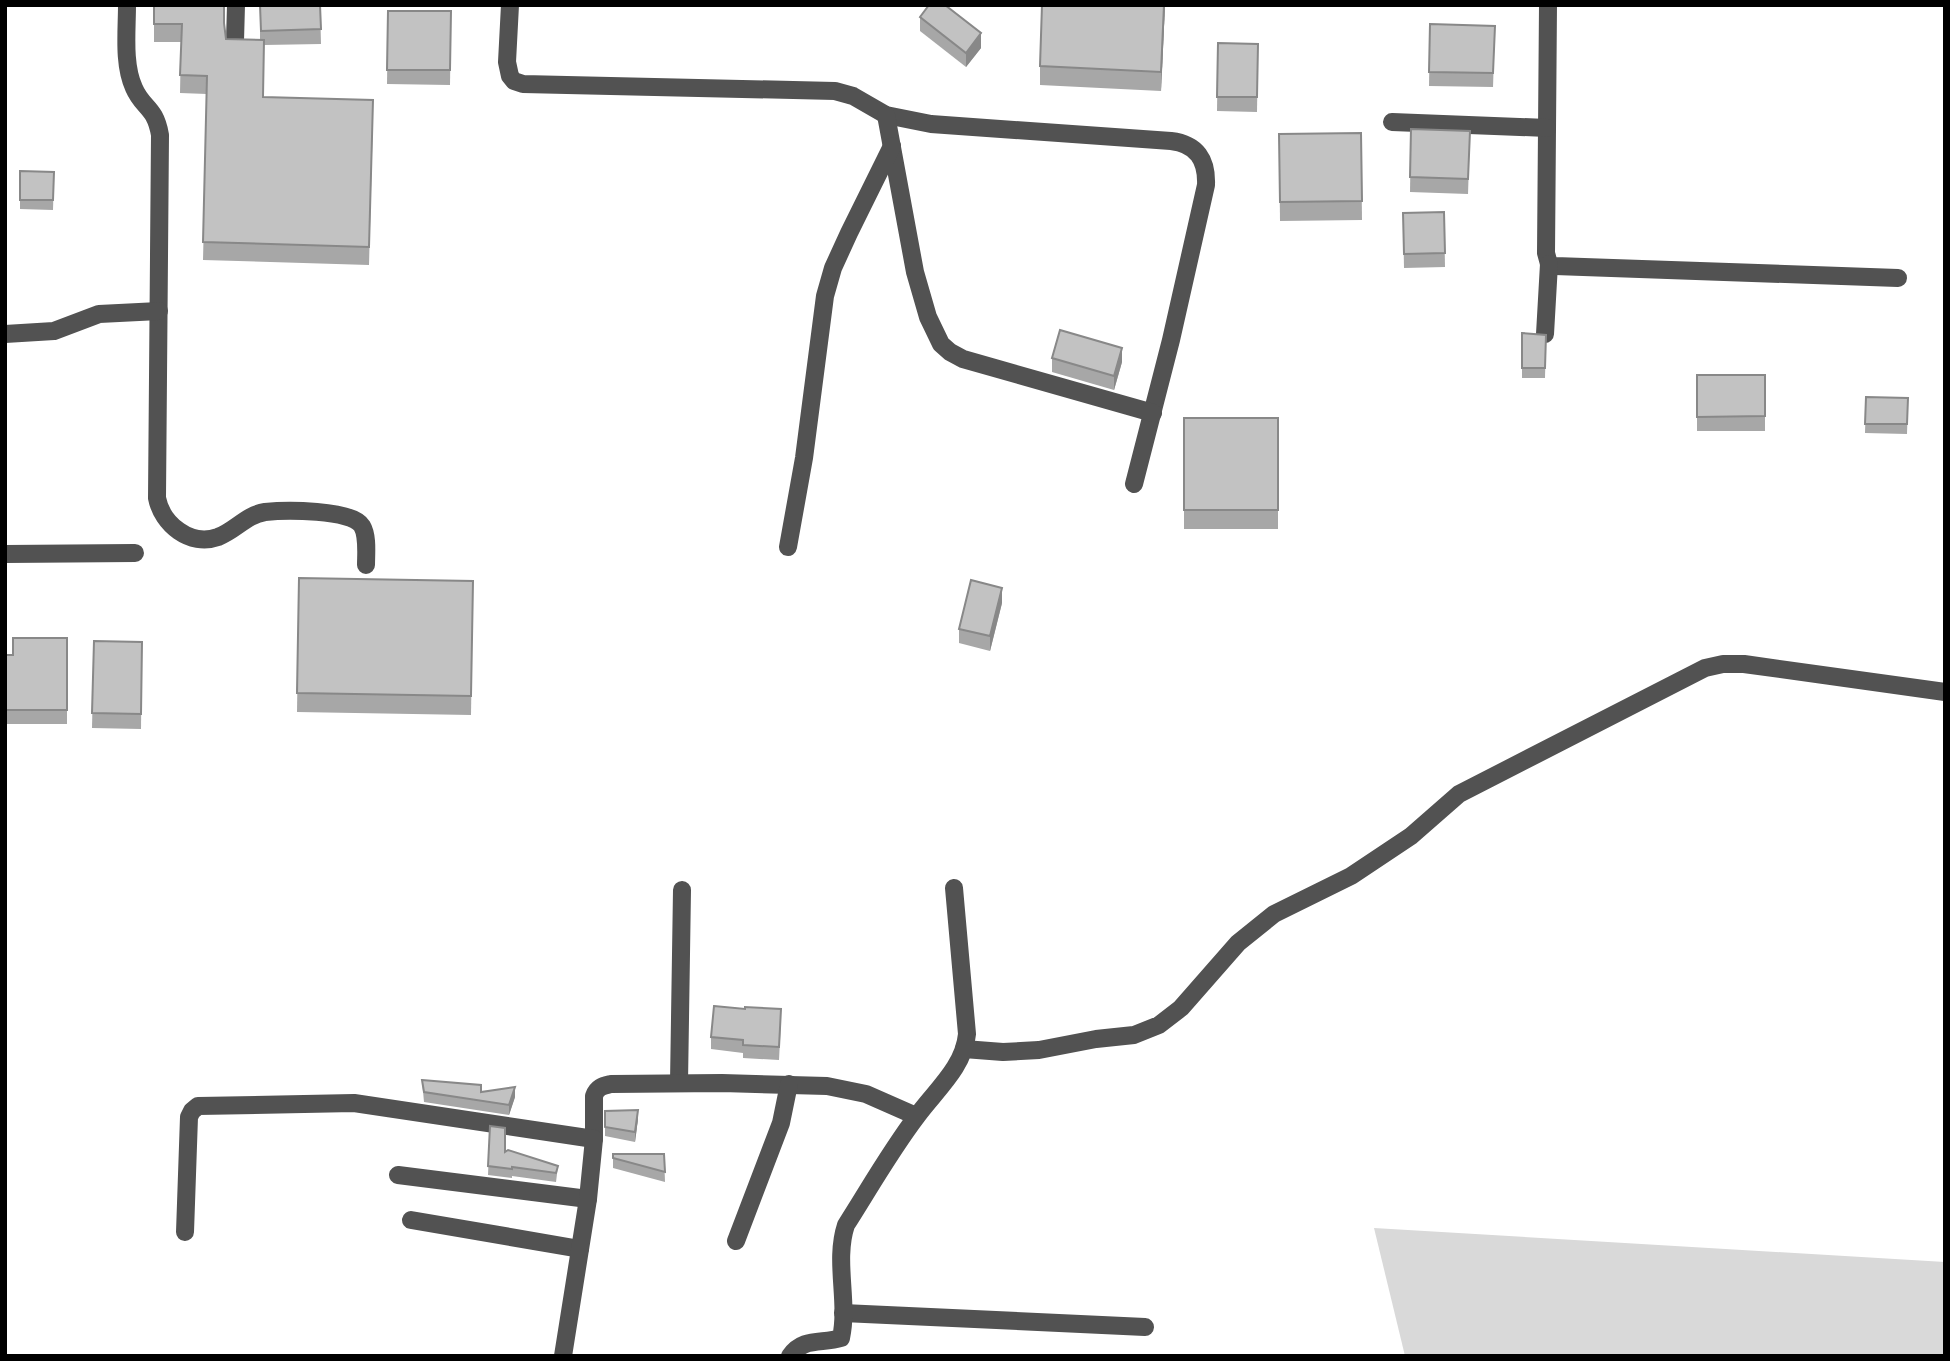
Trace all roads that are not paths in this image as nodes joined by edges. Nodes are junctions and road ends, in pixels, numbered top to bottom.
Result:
1 (127, 5) edge
2 (236, 5) edge
3 (510, 5) edge
4 (1548, 5) edge
5 (235, 41) edge
6 (886, 115) junction
7 (1392, 122) dead end
8 (1547, 128) junction
9 (892, 146) junction
10 (1549, 264) junction
11 (1898, 278) dead end
12 (159, 312) junction
13 (5, 334) edge
14 (1545, 334) edge
15 (1153, 413) junction
16 (1134, 484) dead end
17 (788, 547) dead end
18 (135, 553) dead end
19 (5, 554) edge
20 (366, 565) dead end
21 (1945, 692) edge
22 (954, 888) dead end
23 (682, 891) dead end
24 (964, 1049) junction
25 (680, 1083) junction
26 (789, 1084) junction
27 (916, 1116) junction
28 (594, 1139) junction
29 (398, 1175) dead end
30 (588, 1199) junction
31 (411, 1220) dead end
32 (185, 1232) dead end
33 (736, 1241) dead end
34 (580, 1249) junction
35 (843, 1313) junction
36 (1145, 1326) dead end
37 (563, 1356) edge
38 (790, 1356) edge

1 - 12 street
2 - 5 street
3 - 6 street
4 - 8 street
6 - 9 street
6 - 15 street
7 - 8 street
8 - 10 street
9 - 15 street
9 - 17 street
10 - 11 street
10 - 14 street
12 - 13 street
12 - 20 street
15 - 16 street
18 - 19 street
21 - 24 street
22 - 24 street
23 - 25 street
24 - 27 street
25 - 26 street
25 - 28 street
26 - 27 street
26 - 33 street
27 - 35 street
28 - 30 street
28 - 32 street
29 - 30 street
30 - 34 street
31 - 34 street
34 - 37 street
35 - 36 street
35 - 38 street

